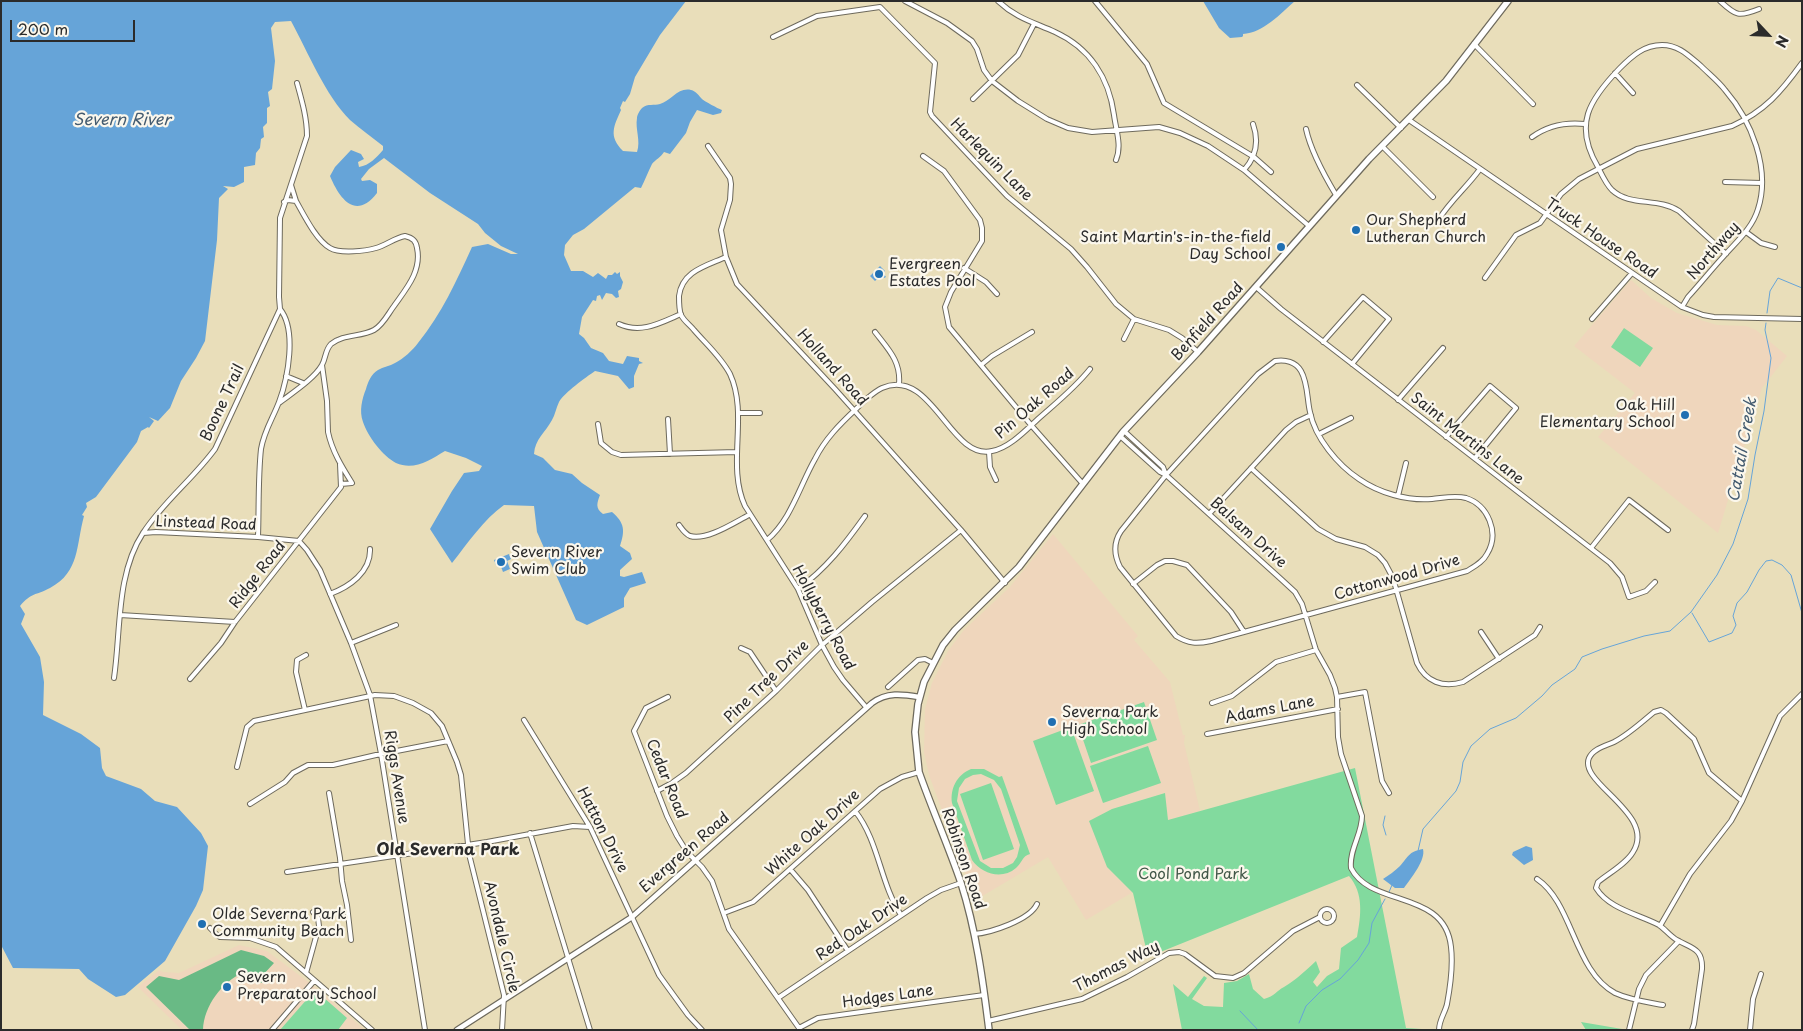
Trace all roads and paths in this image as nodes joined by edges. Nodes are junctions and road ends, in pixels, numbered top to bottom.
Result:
1 (905, 1) edge
2 (998, 1) edge
3 (1095, 1) edge
4 (1508, 1) edge
5 (1720, 1) edge
6 (1760, 9) dead end
7 (1034, 24) junction
8 (773, 37) dead end
9 (1474, 44) junction
10 (1802, 63) edge
11 (1615, 73) junction
12 (992, 81) junction
13 (297, 83) dead end
14 (1357, 85) dead end
15 (1633, 93) dead end
16 (973, 99) dead end
17 (1533, 104) dead end
18 (1408, 120) junction
19 (1744, 120) junction
20 (1253, 124) dead end
21 (1585, 124) junction
22 (1306, 128) dead end
23 (1401, 128) junction
24 (1116, 130) junction
25 (1532, 137) dead end
26 (708, 146) dead end
27 (1382, 146) junction
28 (923, 156) dead end
29 (1254, 157) junction
30 (1116, 160) dead end
31 (1480, 169) junction
32 (1599, 169) junction
33 (1244, 170) junction
34 (1271, 172) dead end
35 (1725, 182) dead end
36 (1762, 183) junction
37 (291, 185) junction
38 (1336, 195) junction
39 (1433, 196) dead end
40 (296, 201) junction
41 (284, 202) junction
42 (1546, 215) junction
43 (1439, 219) dead end
44 (1309, 226) junction
45 (1746, 232) junction
46 (1775, 247) dead end
47 (1726, 254) junction
48 (726, 257) junction
49 (964, 268) junction
50 (1632, 274) junction
51 (1485, 278) dead end
52 (1256, 287) junction
53 (997, 294) dead end
54 (1682, 307) junction
55 (280, 310) junction
56 (681, 314) junction
57 (1134, 319) junction
58 (1592, 319) dead end
59 (1802, 319) edge
60 (619, 324) dead end
61 (875, 332) dead end
62 (1032, 332) dead end
63 (1124, 339) dead end
64 (1323, 342) junction
65 (1443, 348) dead end
66 (1198, 352) junction
67 (1352, 364) junction
68 (322, 365) junction
69 (981, 365) junction
70 (1090, 369) dead end
71 (313, 375) junction
72 (286, 376) junction
73 (324, 377) junction
74 (303, 383) junction
75 (899, 384) junction
76 (1398, 400) junction
77 (279, 403) junction
78 (854, 410) junction
79 (738, 413) junction
80 (760, 413) dead end
81 (1310, 415) junction
82 (1351, 418) dead end
83 (668, 419) dead end
84 (598, 424) dead end
85 (1031, 425) junction
86 (1122, 434) junction
87 (1319, 434) junction
88 (1446, 437) junction
89 (738, 452) junction
90 (990, 452) junction
91 (670, 454) junction
92 (1475, 458) junction
93 (1406, 463) dead end
94 (340, 464) junction
95 (1251, 468) junction
96 (1166, 475) junction
97 (996, 480) dead end
98 (341, 484) junction
99 (1083, 484) junction
100 (1398, 496) junction
101 (1210, 513) junction
102 (749, 515) junction
103 (864, 516) dead end
104 (679, 525) dead end
105 (960, 530) junction
106 (1668, 530) dead end
107 (143, 533) junction
108 (258, 537) junction
109 (767, 540) junction
110 (299, 541) junction
111 (370, 548) dead end
112 (1591, 548) junction
113 (1655, 582) dead end
114 (1004, 583) junction
115 (1133, 584) junction
116 (798, 589) junction
117 (1397, 591) junction
118 (330, 594) junction
119 (120, 615) junction
120 (1306, 616) junction
121 (235, 622) junction
122 (396, 625) dead end
123 (1540, 627) dead end
124 (1244, 632) junction
125 (1481, 632) dead end
126 (351, 643) junction
127 (822, 645) junction
128 (741, 648) dead end
129 (1316, 650) junction
130 (306, 655) dead end
131 (1499, 659) junction
132 (933, 663) junction
133 (114, 678) dead end
134 (190, 679) dead end
135 (888, 687) dead end
136 (776, 691) junction
137 (1802, 694) edge
138 (370, 695) junction
139 (668, 697) dead end
140 (919, 697) junction
141 (1337, 697) junction
142 (1212, 703) dead end
143 (866, 707) junction
144 (1338, 709) junction
145 (305, 710) junction
146 (524, 720) dead end
147 (1207, 734) dead end
148 (448, 741) junction
149 (381, 754) junction
150 (237, 767) dead end
151 (919, 772) junction
152 (657, 791) junction
153 (1390, 792) dead end
154 (329, 793) dead end
155 (1742, 801) junction
156 (250, 804) dead end
157 (855, 811) junction
158 (590, 827) junction
159 (530, 833) junction
160 (467, 844) junction
161 (397, 855) junction
162 (696, 861) junction
163 (340, 864) junction
164 (790, 868) junction
165 (286, 872) dead end
166 (1537, 879) dead end
167 (961, 883) junction
168 (1037, 904) dead end
169 (313, 912) dead end
170 (724, 913) junction
171 (901, 915) junction
172 (632, 917) junction
173 (1320, 918) dead end
174 (1660, 926) junction
175 (210, 928) dead end
176 (974, 934) junction
177 (351, 940) dead end
178 (1679, 941) junction
179 (848, 951) junction
180 (567, 957) junction
181 (306, 973) junction
182 (1761, 974) dead end
183 (314, 981) junction
184 (984, 995) junction
185 (778, 998) junction
186 (504, 999) junction
187 (1636, 1000) junction
188 (1663, 1006) dead end
189 (988, 1022) junction
190 (799, 1029) edge
191 (272, 1030) edge
192 (372, 1030) edge
193 (425, 1030) edge
194 (457, 1030) edge
195 (502, 1030) edge
196 (590, 1030) edge
197 (702, 1030) edge
198 (989, 1030) edge
199 (1439, 1030) edge
200 (1630, 1030) edge
201 (1692, 1030) edge
202 (1750, 1030) edge

1 - 12 street
2 - 7 street
3 - 29 street
4 - 9 main road, Benfield Road
5 - 6 street
7 - 12 street
7 - 24 street
8 - 57 street, Harlequin Lane
9 - 17 street
9 - 18 main road, Benfield Road
10 - 19 street
11 - 15 street
11 - 19 street, Northway
11 - 21 street, Northway
12 - 16 street
12 - 24 street
13 - 37 street, Boone Trail
14 - 23 street
18 - 23 main road, Benfield Road
18 - 31 street, Truck House Road
19 - 32 street
19 - 36 street, Northway
20 - 29 street
21 - 25 street
21 - 32 street
22 - 38 street
23 - 27 main road, Benfield Road
24 - 30 street
24 - 33 street
26 - 48 street, Holland Road
27 - 38 main road, Benfield Road
27 - 39 street
28 - 49 street
29 - 33 street
29 - 34 street
31 - 42 street, Truck House Road
31 - 43 street
32 - 42 street
32 - 47 street
33 - 44 street
35 - 36 street
36 - 45 street, Northway
37 - 40 street
37 - 41 street, Boone Trail
38 - 44 main road, Benfield Road
40 - 41 street
40 - 68 street
41 - 55 street, Boone Trail
42 - 50 street, Truck House Road
42 - 51 street
44 - 52 main road, Benfield Road
45 - 46 street
45 - 47 street, Northway
47 - 54 street, Northway
48 - 56 street
48 - 78 street, Holland Road
49 - 53 street
49 - 69 street
50 - 54 street, Truck House Road
50 - 58 street
52 - 64 street, Saint Martins Lane
52 - 66 main road, Benfield Road
54 - 59 street, Truck House Road
55 - 72 street
55 - 107 street, Boone Trail
56 - 60 street
56 - 79 street, Hollyberry Road
57 - 63 street
57 - 66 street, Harlequin Lane
61 - 75 street
62 - 69 street
64 - 67 street, Saint Martins Lane
64 - 67 street
65 - 76 street
66 - 86 main road, Benfield Road
67 - 76 street, Saint Martins Lane
68 - 71 street
68 - 73 street
69 - 85 street
70 - 85 street, Pin Oak Road
71 - 73 street
71 - 74 street
72 - 74 street
72 - 77 street
73 - 94 street
74 - 77 street
75 - 78 street
75 - 90 street, Pin Oak Road
76 - 88 street, Saint Martins Lane
77 - 108 street
78 - 105 street, Holland Road
78 - 109 street
79 - 80 street
79 - 89 street, Hollyberry Road
81 - 87 street, Cottonwood Drive
81 - 95 street
81 - 96 street, Cottonwood Drive
82 - 87 street
83 - 91 street
84 - 91 street
85 - 90 street, Pin Oak Road
85 - 99 street
86 - 96 street, Balsam Drive
86 - 99 main road, Benfield Road
87 - 100 street, Cottonwood Drive
88 - 92 street, Saint Martins Lane
88 - 92 street
89 - 91 street
89 - 102 street, Hollyberry Road
90 - 97 street
92 - 112 street, Saint Martins Lane
93 - 100 street
94 - 98 street
94 - 98 street
95 - 101 street
95 - 117 street
96 - 101 street, Balsam Drive
96 - 115 street, Cottonwood Drive
98 - 110 street, Ridge Road
99 - 114 main road, Benfield Road
100 - 117 street, Cottonwood Drive
101 - 120 street, Balsam Drive
102 - 104 street
102 - 109 street, Hollyberry Road
103 - 116 street
105 - 114 street, Holland Road
105 - 127 street, Pine Tree Drive
106 - 112 street
107 - 108 street, Linstead Road
107 - 119 street, Boone Trail
108 - 110 street, Linstead Road
109 - 116 street, Hollyberry Road
110 - 118 street, Riggs Avenue
110 - 121 street, Ridge Road
111 - 118 street
112 - 113 street, Saint Martins Lane
114 - 132 main road, Benfield Road
115 - 124 street, Cottonwood Drive
115 - 124 street
116 - 127 street, Hollyberry Road
117 - 120 street, Cottonwood Drive
117 - 131 street
118 - 126 street, Riggs Avenue
119 - 121 street
119 - 133 street, Boone Trail
120 - 124 street, Cottonwood Drive
120 - 129 street, Balsam Drive
121 - 134 street, Ridge Road
122 - 126 street
123 - 131 street
125 - 131 street
126 - 138 street, Riggs Avenue
127 - 136 street, Pine Tree Drive
127 - 143 street, Hollyberry Road
128 - 136 street
129 - 141 street, Balsam Drive
129 - 142 street
130 - 145 street
132 - 135 street
132 - 140 main road, Benfield Road
136 - 152 street, Pine Tree Drive
137 - 155 street
138 - 145 street, Avondale Circle
138 - 148 street, Avondale Circle
138 - 149 street, Riggs Avenue
139 - 152 street, Cedar Road
140 - 143 street, Evergreen Road
140 - 151 main road, Robinson Road
141 - 144 street, Balsam Drive
141 - 153 street
143 - 162 street, Evergreen Road
144 - 147 street, Adams Lane
144 - 199 street, Balsam Drive
145 - 150 street, Avondale Circle
146 - 158 street, Hatton Drive
148 - 149 street
148 - 160 street, Avondale Circle
149 - 156 street
149 - 161 street, Riggs Avenue
151 - 157 street, White Oak Drive
151 - 167 main road, Robinson Road
152 - 162 street, Cedar Road
154 - 163 street
155 - 174 street
155 - 174 street
157 - 164 street, White Oak Drive
157 - 171 street
158 - 159 street
158 - 172 street, Hatton Drive
159 - 160 street
159 - 180 street
160 - 161 street
160 - 186 street, Avondale Circle
161 - 163 street
161 - 193 street, Riggs Avenue
162 - 170 street, Cedar Road
162 - 172 street, Evergreen Road
163 - 165 street
163 - 177 street
164 - 170 street, White Oak Drive
164 - 179 street
166 - 187 street
167 - 171 street, Red Oak Drive
167 - 176 main road, Robinson Road
168 - 176 street
169 - 181 street
170 - 185 street, Cedar Road
171 - 179 street, Red Oak Drive
172 - 180 street, Evergreen Road
172 - 197 street, Hatton Drive
173 - 189 street, Thomas Way
174 - 178 street
175 - 181 street
176 - 184 main road, Robinson Road
178 - 187 street
178 - 201 street
179 - 185 street, Red Oak Drive
180 - 186 street, Evergreen Road
180 - 196 street
181 - 183 street
182 - 202 street
183 - 191 street
183 - 192 street
184 - 189 main road, Robinson Road
184 - 190 street, Hodges Lane
185 - 190 street, Cedar Road
186 - 194 street, Evergreen Road
186 - 195 street, Avondale Circle
187 - 188 street
187 - 200 street
189 - 198 main road, Robinson Road

